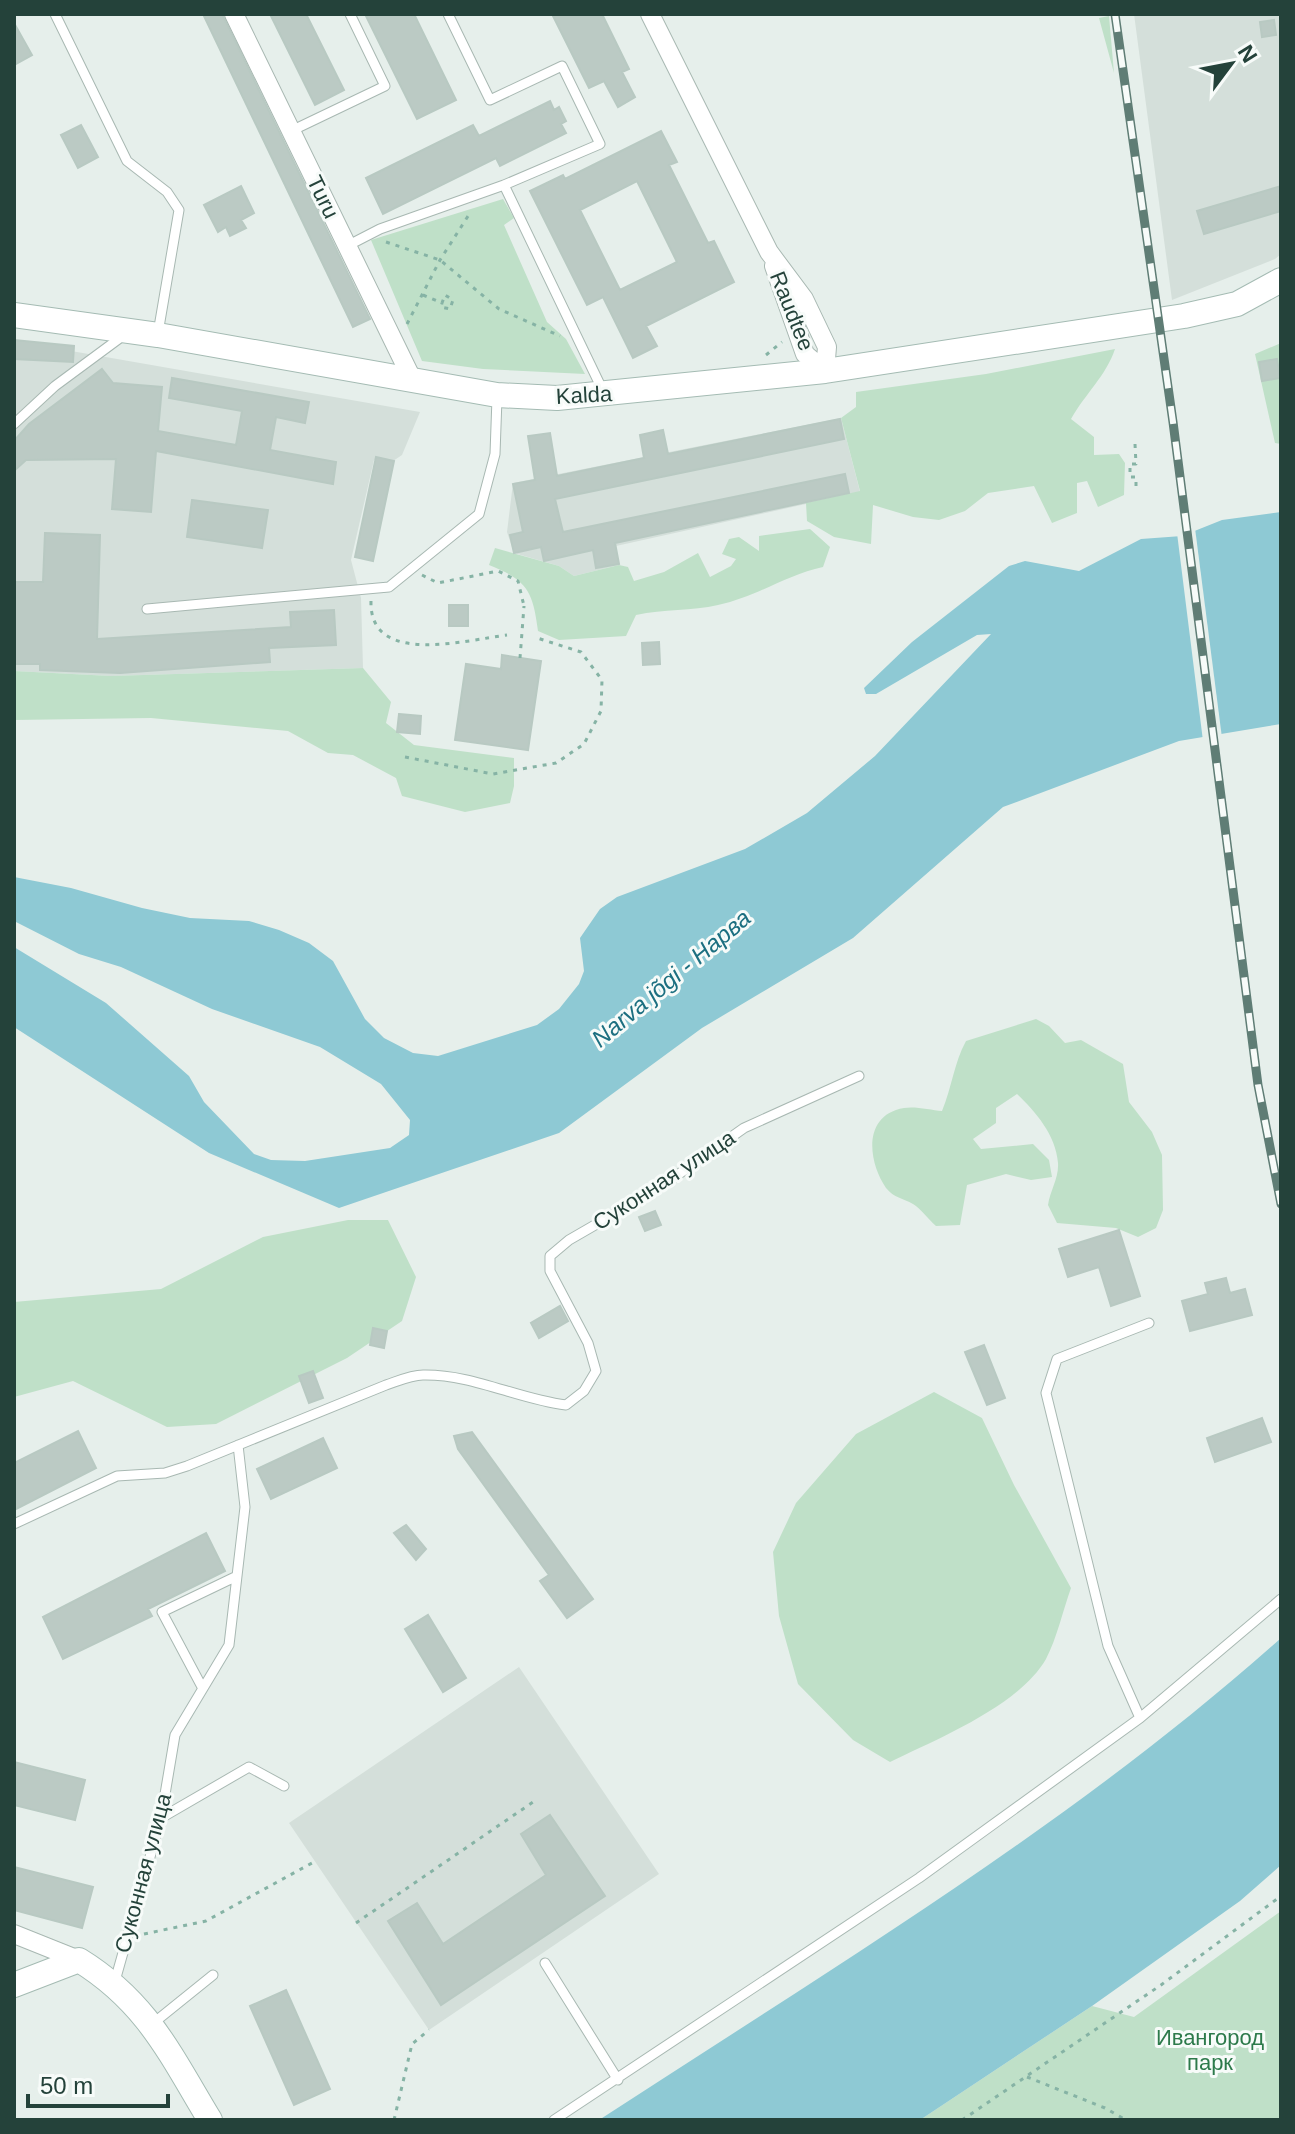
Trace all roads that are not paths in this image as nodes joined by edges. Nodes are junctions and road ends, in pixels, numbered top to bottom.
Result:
1 (55, 14) edge
2 (234, 14) edge
3 (350, 14) edge
4 (448, 14) edge
5 (650, 14) edge
6 (291, 131) junction
7 (504, 185) junction
8 (355, 242) junction
9 (1281, 280) edge
10 (14, 315) edge
11 (130, 331) junction
12 (158, 335) junction
13 (825, 371) junction
14 (413, 381) junction
15 (604, 394) junction
16 (497, 395) junction
17 (14, 424) edge
18 (147, 609) dead end
19 (859, 1076) dead end
20 (1149, 1323) dead end
21 (238, 1445) junction
22 (14, 1524) edge
23 (237, 1576) junction
24 (1281, 1599) edge
25 (202, 1687) junction
26 (1140, 1718) junction
27 (284, 1786) dead end
28 (161, 1818) junction
29 (14, 1934) edge
30 (79, 1960) junction
31 (545, 1963) dead end
32 (213, 1975) dead end
33 (114, 1982) junction
34 (14, 1985) edge
35 (151, 2025) junction
36 (618, 2080) junction
37 (210, 2120) edge
38 (554, 2120) edge

1 - 12 lane
2 - 6 street, Turu
3 - 6 lane
4 - 7 lane
5 - 13 street, Raudtee
6 - 8 street, Turu
7 - 8 lane
7 - 15 lane
8 - 14 street, Turu
9 - 13 street, Kalda
10 - 11 street, Kalda
11 - 12 street, Kalda
11 - 17 lane
12 - 14 street, Kalda
13 - 15 street, Kalda
14 - 16 street, Kalda
15 - 16 street, Kalda
16 - 18 lane
19 - 21 lane, Суконная улица
20 - 26 lane
21 - 22 lane, Суконная улица
21 - 23 lane, Суконная улица
23 - 25 lane, Суконная улица
23 - 25 lane
24 - 26 lane
25 - 28 lane, Суконная улица
26 - 36 lane
27 - 28 lane
28 - 33 lane, Суконная улица
29 - 30 street
30 - 33 street
30 - 34 street
31 - 36 lane
32 - 35 lane
33 - 35 street
35 - 37 street
36 - 38 lane

